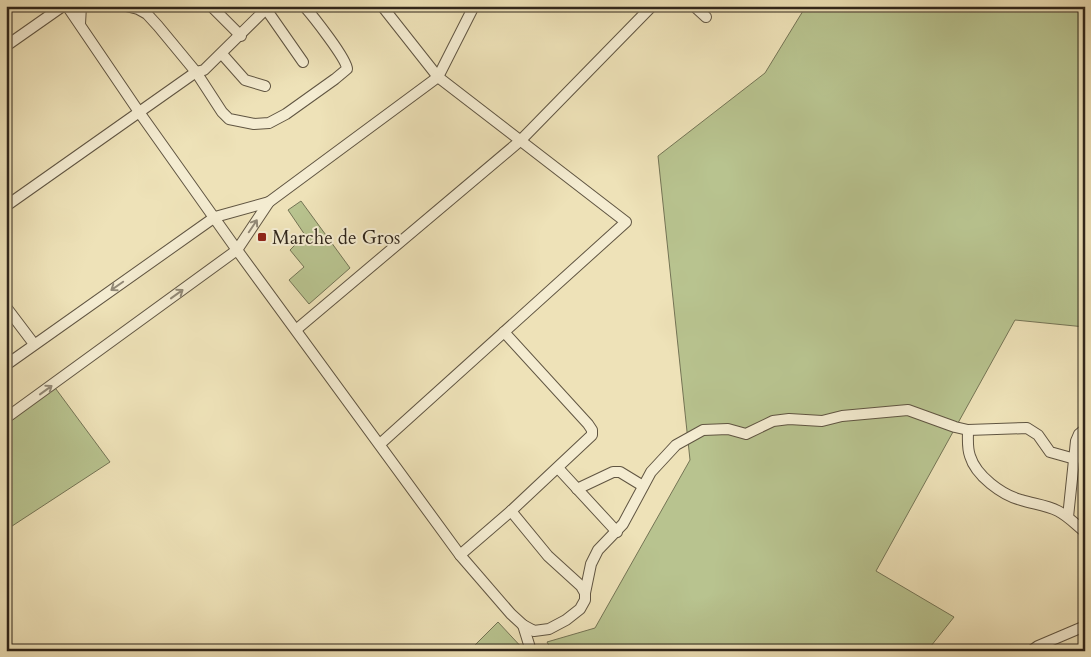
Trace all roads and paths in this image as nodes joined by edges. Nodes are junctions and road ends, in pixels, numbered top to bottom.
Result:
1 (63, 6) edge
2 (67, 6) edge
3 (81, 6) edge
4 (126, 6) edge
5 (210, 6) edge
6 (304, 6) edge
7 (382, 6) edge
8 (473, 6) edge
9 (652, 6) edge
10 (694, 6) edge
11 (267, 8) edge
12 (706, 18) dead end
13 (80, 24) junction
14 (241, 36) junction
15 (6, 46) edge
16 (222, 54) junction
17 (303, 62) dead end
18 (196, 72) junction
19 (438, 77) junction
20 (265, 86) dead end
21 (139, 112) junction
22 (520, 140) junction
23 (269, 202) junction
24 (6, 206) edge
25 (214, 218) junction
26 (238, 250) junction
27 (6, 307) edge
28 (296, 329) junction
29 (504, 332) junction
30 (34, 344) junction
31 (6, 365) edge
32 (6, 418) edge
33 (1085, 429) edge
34 (968, 430) junction
35 (380, 444) junction
36 (1075, 459) junction
37 (558, 468) junction
38 (643, 486) junction
39 (577, 489) junction
40 (511, 512) junction
41 (1068, 517) junction
42 (617, 532) junction
43 (1085, 532) edge
44 (460, 554) junction
45 (585, 593) junction
46 (523, 625) junction
47 (1085, 626) edge
48 (531, 651) edge
49 (1031, 651) edge

1 - 15 street
2 - 13 street
3 - 13 street
4 - 18 street
5 - 14 street
6 - 18 street
7 - 19 street
8 - 19 street
9 - 22 street
10 - 12 street
11 - 14 street
11 - 17 street
13 - 21 street
14 - 16 street
16 - 18 street
16 - 20 street
18 - 21 street
19 - 22 street
19 - 23 street
21 - 24 street
21 - 25 street
22 - 28 street
22 - 29 street
23 - 25 street
26 -> 23 street
25 - 26 street
25 -> 30 street
26 - 28 street
32 -> 26 street
27 - 30 street
28 - 35 street
29 - 35 street
29 - 37 street
30 - 31 street
33 - 36 street
34 - 36 street
34 - 38 street
34 - 41 street
35 - 44 street
36 - 41 street
37 - 39 street
37 - 40 street
38 - 39 street
38 - 42 street
39 - 42 street
40 - 44 street
40 - 45 street
41 - 43 street
42 - 45 street
44 - 46 street
45 - 46 street
46 - 48 street
47 - 49 street

